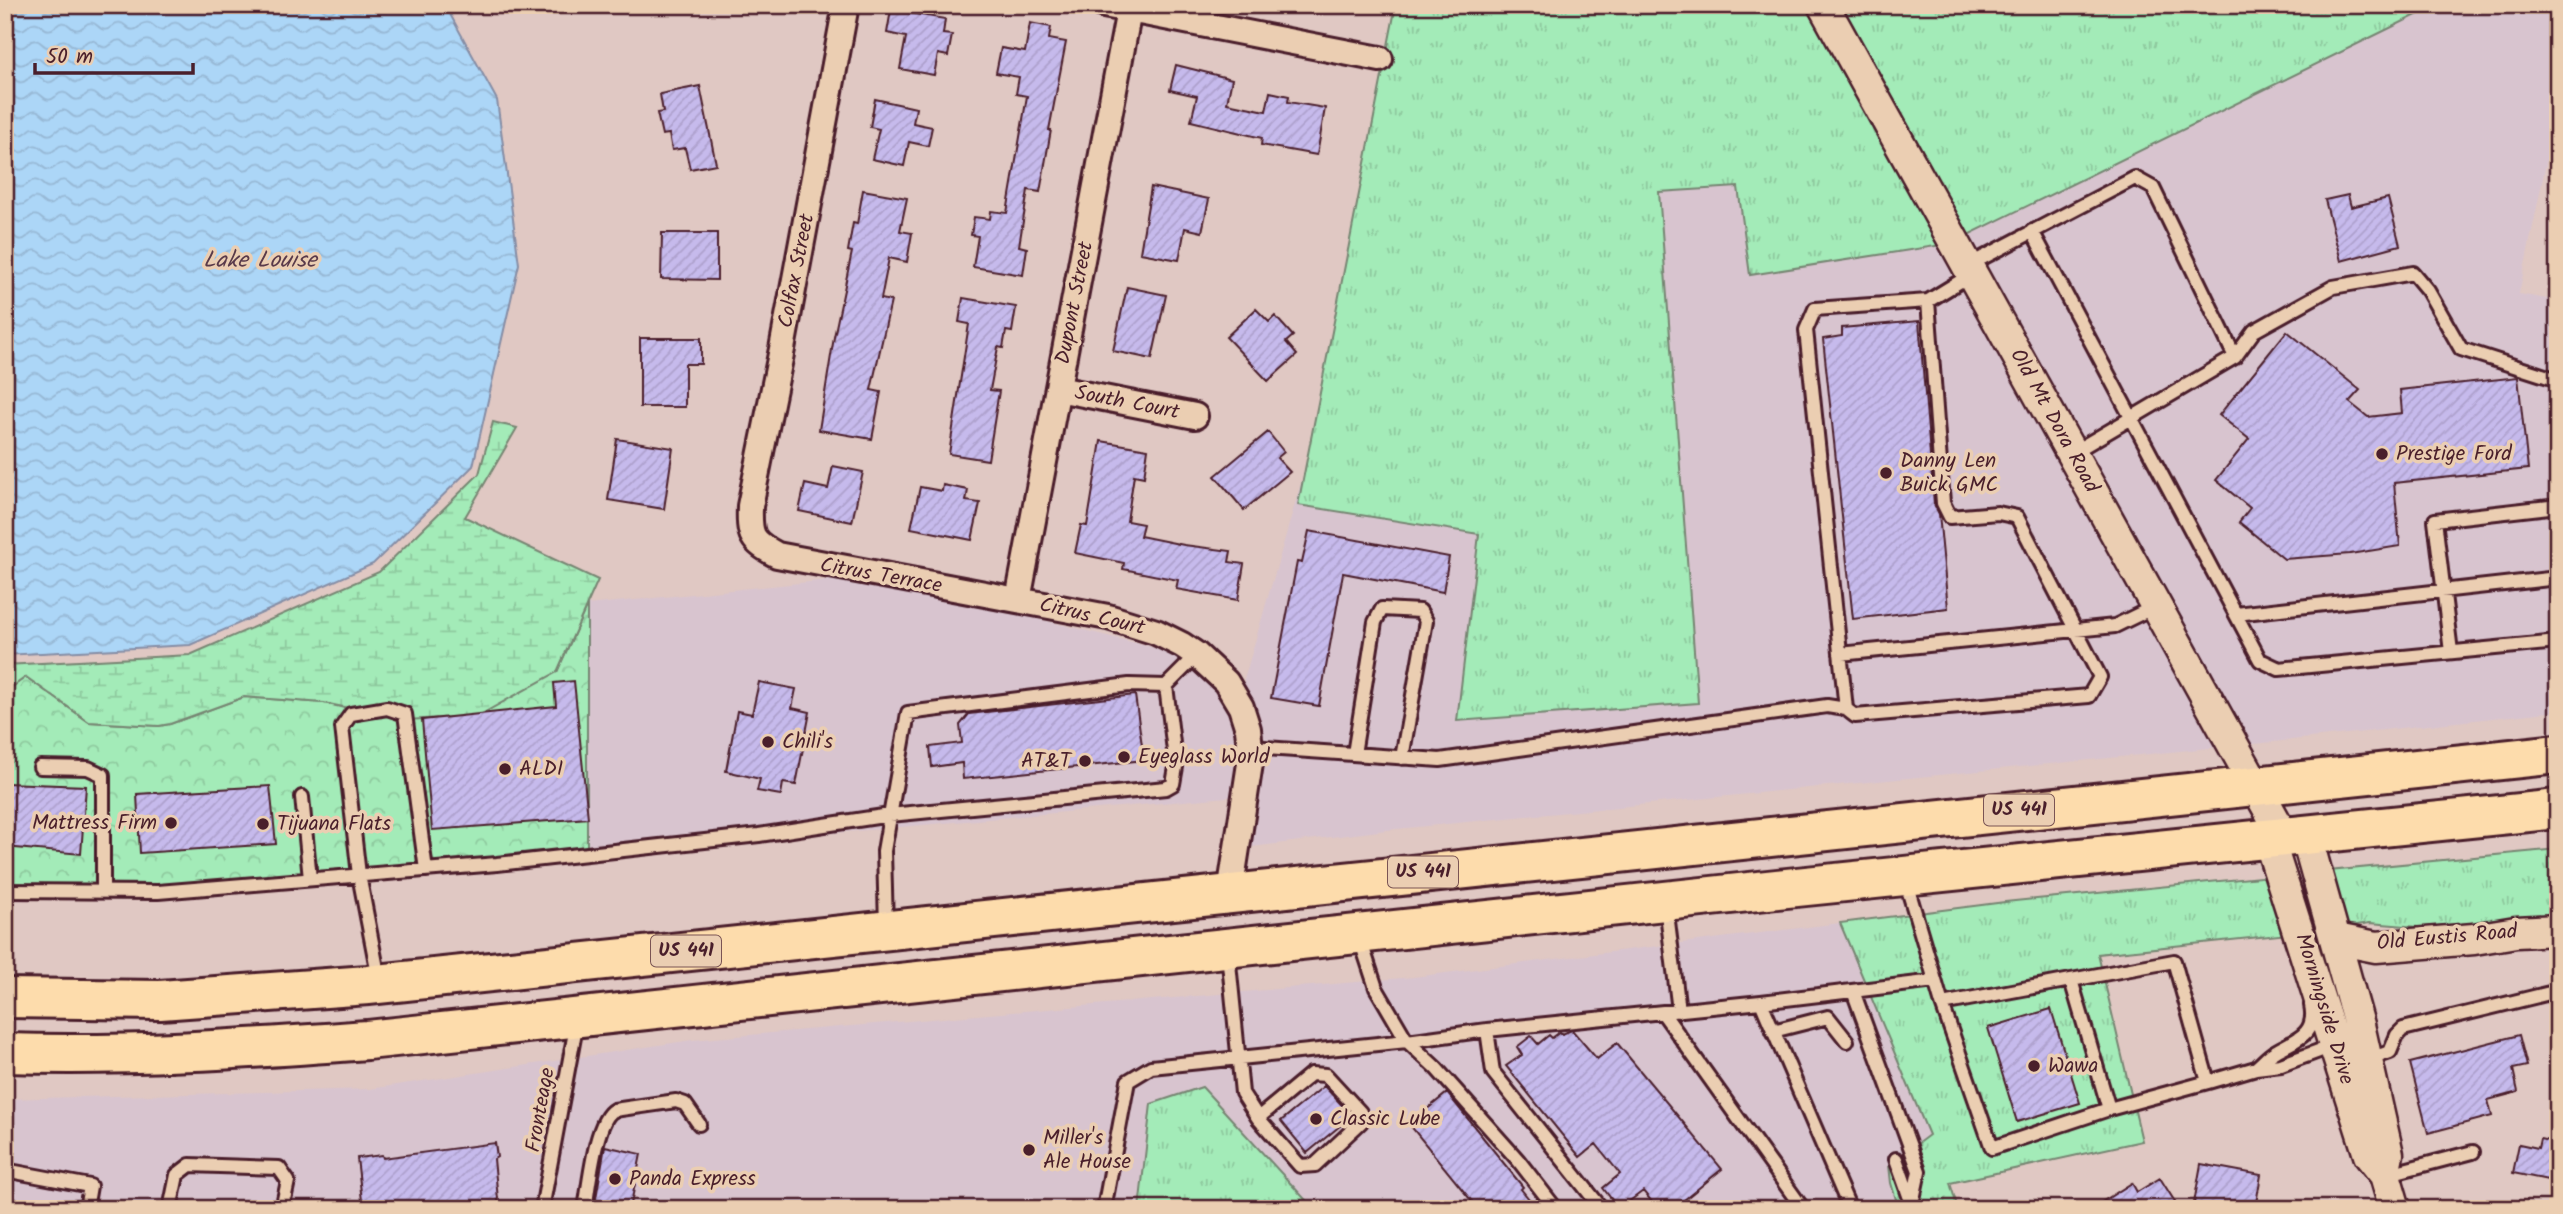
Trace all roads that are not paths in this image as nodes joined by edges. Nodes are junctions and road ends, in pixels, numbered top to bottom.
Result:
1 (846, 5) edge
2 (1104, 5) edge
3 (1823, 5) edge
4 (1130, 8) edge
5 (1380, 59) dead end
6 (2032, 231) junction
7 (1970, 270) junction
8 (1928, 301) junction
9 (2235, 358) junction
10 (2558, 380) edge
11 (1058, 389) junction
12 (1195, 416) dead end
13 (2132, 418) junction
14 (2072, 453) junction
15 (2558, 506) edge
16 (752, 536) joint
17 (2558, 578) edge
18 (2443, 591) junction
19 (1018, 600) junction
20 (2156, 606) junction
21 (2236, 614) junction
22 (2076, 632) junction
23 (2558, 642) edge
24 (2451, 652) junction
25 (1197, 654) junction
26 (1840, 654) junction
27 (1166, 686) junction
28 (1846, 709) junction
29 (1250, 747) junction
30 (1354, 754) junction
31 (2558, 754) edge
32 (1402, 758) junction
33 (40, 767) dead end
34 (2254, 785) junction
35 (302, 797) dead end
36 (2558, 809) edge
37 (890, 815) junction
38 (2286, 837) junction
39 (426, 870) junction
40 (359, 875) junction
41 (1904, 876) junction
42 (1366, 878) junction
43 (310, 879) junction
44 (5, 891) edge
45 (103, 891) junction
46 (1230, 893) junction
47 (1665, 901) junction
48 (886, 929) junction
49 (2299, 930) junction
50 (2558, 930) edge
51 (1358, 935) junction
52 (2336, 939) junction
53 (1228, 949) junction
54 (1095, 963) junction
55 (2071, 980) junction
56 (1935, 981) junction
57 (380, 984) junction
58 (2558, 990) edge
59 (1853, 991) junction
60 (5, 998) edge
61 (1761, 1002) junction
62 (1942, 1004) junction
63 (1679, 1011) junction
64 (1663, 1013) junction
65 (577, 1017) junction
66 (1486, 1030) junction
67 (1773, 1031) junction
68 (1407, 1041) junction
69 (1847, 1041) dead end
70 (2355, 1047) junction
71 (5, 1053) edge
72 (1239, 1058) junction
73 (2256, 1068) junction
74 (2208, 1082) junction
75 (2109, 1109) junction
76 (1258, 1118) junction
77 (699, 1124) dead end
78 (2473, 1152) dead end
79 (1896, 1159) dead end
80 (5, 1170) edge
81 (2385, 1175) junction
82 (1910, 1206) edge
83 (86, 1209) edge
84 (170, 1209) edge
85 (282, 1209) edge
86 (542, 1209) edge
87 (584, 1209) edge
88 (1104, 1209) edge
89 (1556, 1209) edge
90 (1602, 1209) edge
91 (1803, 1209) edge
92 (1850, 1209) edge
93 (2395, 1209) edge

1 - 16 street, Colfax Street
2 - 4 street
3 - 7 street, Old Mt Dora Road
4 - 5 street
4 - 11 street, Dupont Street
6 - 7 lane
6 - 9 lane
6 - 13 lane
7 - 8 lane
7 - 14 street, Old Mt Dora Road
8 - 22 lane
8 - 26 lane
9 - 10 lane
9 - 13 lane
11 - 12 street, South Court
11 - 19 street, Dupont Street
13 - 14 lane
13 - 21 lane
14 - 20 street, Old Mt Dora Road
15 - 18 lane
16 - 19 street, Citrus Terrace
17 - 18 lane
18 - 21 lane
18 - 24 lane
19 - 25 street, Citrus Court
20 - 22 lane
20 - 34 street, Old Mt Dora Road
21 - 24 lane
22 - 26 lane
22 - 28 lane
23 - 24 lane
25 - 27 lane
25 - 29 street, Citrus Court
26 - 28 lane
27 - 37 lane
27 - 37 lane
28 - 32 lane
29 - 30 lane
29 - 46 street, Citrus Court
30 - 32 lane
30 - 32 lane
31 - 34 main road, US 441
33 - 45 lane
34 - 38 street, Old Mt Dora Road
34 - 42 main road, US 441
35 - 43 lane
36 - 38 main road
37 - 39 lane
37 - 48 lane
38 - 41 main road
38 - 49 street, Morningside Drive
38 - 52 street, Morningside Drive
39 - 40 lane
39 - 40 lane
40 - 43 lane
40 - 57 lane
41 - 47 main road
41 - 56 lane
42 - 46 main road, US 441
42 - 53 main road
43 - 45 lane
44 - 45 lane
46 - 48 main road, US 441
46 - 54 main road
47 - 51 main road
47 - 63 lane
48 - 57 main road, US 441
49 - 70 street, Morningside Drive
49 - 73 lane
50 - 52 street, Old Eustis Road
51 - 53 main road
51 - 68 lane
52 - 70 street, Morningside Drive
53 - 54 main road
53 - 72 lane
54 - 65 main road
55 - 62 lane
55 - 74 lane
55 - 75 lane
56 - 59 lane
56 - 62 lane
57 - 60 main road, US 441
58 - 70 lane
59 - 61 lane
59 - 82 lane
61 - 63 lane
61 - 67 lane
62 - 75 lane
63 - 64 lane
64 - 66 lane
64 - 91 lane
65 - 71 main road
65 - 86 lane, Fronteage
66 - 68 lane
66 - 90 lane
67 - 69 lane
67 - 92 lane
68 - 72 lane
68 - 89 lane
70 - 73 lane
70 - 81 street, Morningside Drive
72 - 76 lane
72 - 88 lane
73 - 74 lane
74 - 75 lane
76 - 76 lane
77 - 87 lane
78 - 81 lane
79 - 82 lane
80 - 83 lane
81 - 93 street, Morningside Drive
84 - 85 lane

